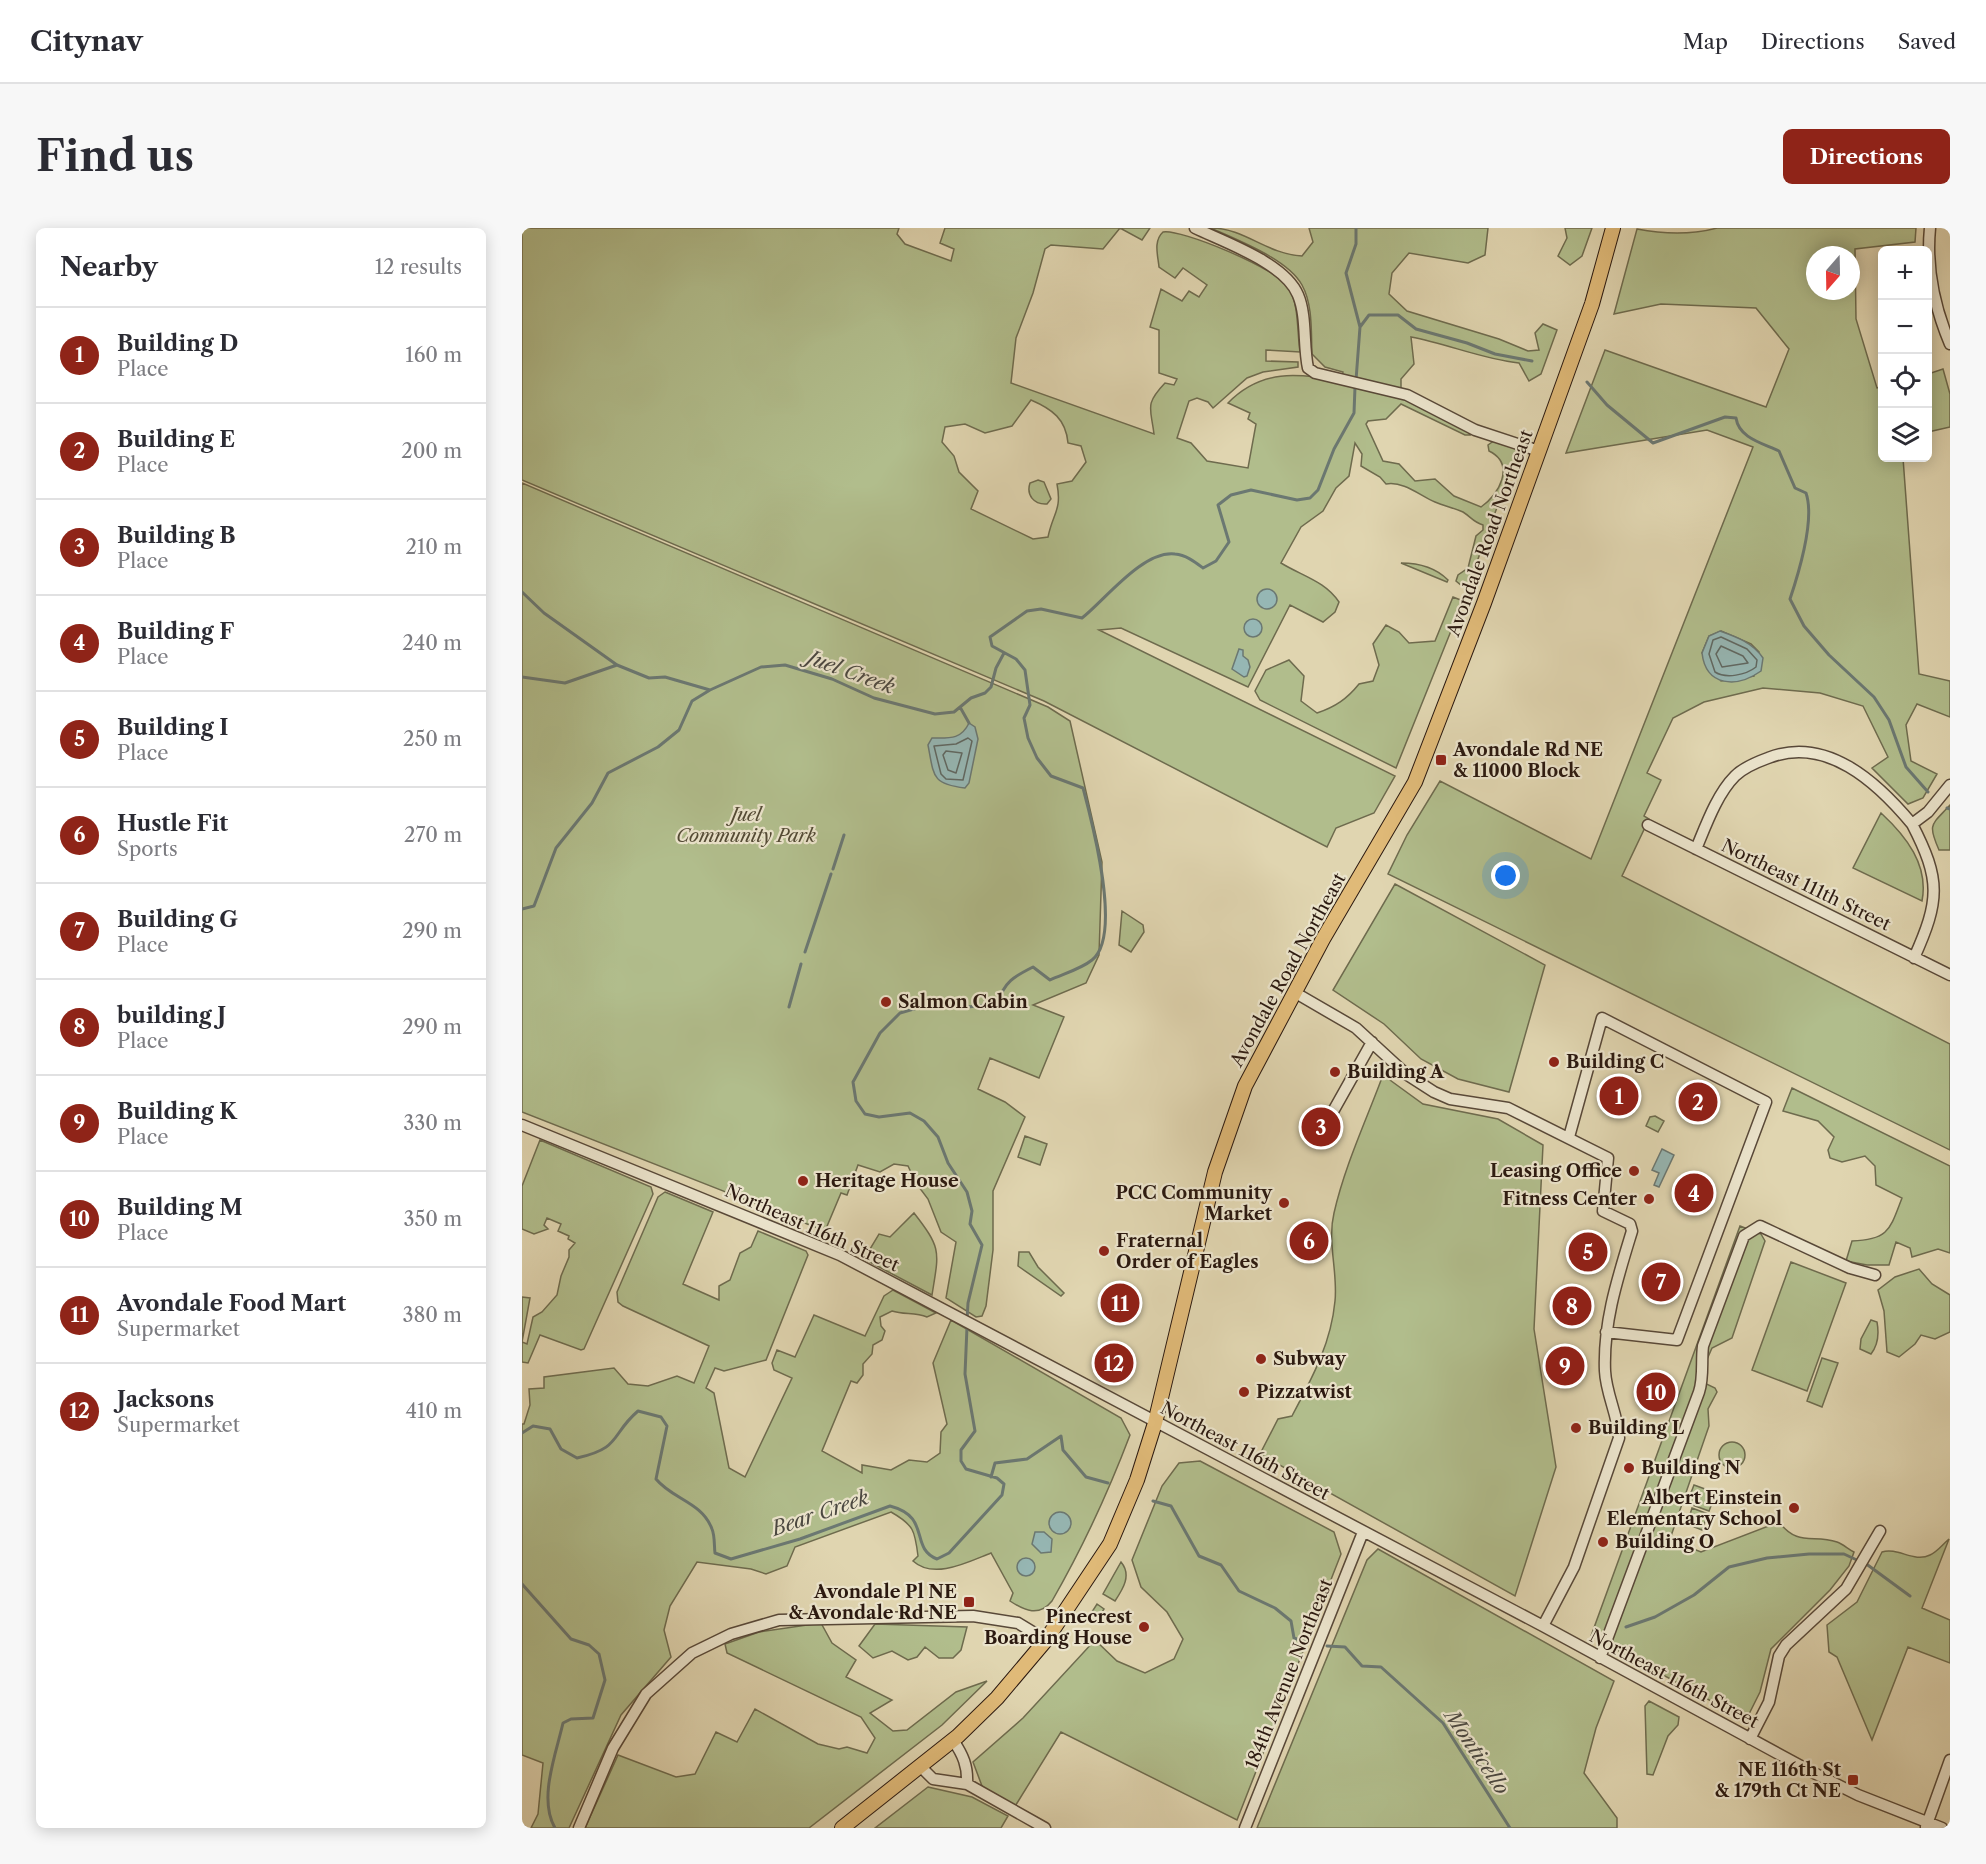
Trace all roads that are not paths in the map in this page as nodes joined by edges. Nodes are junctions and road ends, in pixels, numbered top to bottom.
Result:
1 (1195, 228) edge
2 (1613, 228) edge
3 (1930, 228) edge
4 (1950, 344) edge
5 (1539, 451) junction
6 (1950, 785) edge
7 (1912, 824) junction
8 (1648, 825) dead end
9 (1696, 849) junction
10 (1914, 957) junction
11 (1950, 975) edge
12 (1294, 992) junction
13 (1372, 1042) junction
14 (1331, 1115) dead end
15 (522, 1125) edge
16 (1569, 1137) junction
17 (1875, 1275) dead end
18 (1606, 1332) junction
19 (1155, 1423) junction
20 (1880, 1531) dead end
21 (1364, 1532) junction
22 (1543, 1626) junction
23 (1046, 1640) junction
24 (1600, 1658) junction
25 (1750, 1739) junction
26 (953, 1740) junction
27 (1950, 1760) edge
28 (920, 1766) junction
29 (967, 1784) junction
30 (1926, 1825) edge
31 (579, 1828) edge
32 (842, 1828) edge
33 (1046, 1828) edge
34 (1245, 1828) edge
35 (1942, 1828) edge

1 - 5 street
2 - 5 main road, Avondale Road Northeast
3 - 4 street
5 - 12 main road, Avondale Road Northeast
6 - 7 street
7 - 9 street
7 - 10 street
8 - 9 street, Northeast 111th Street
9 - 10 street, Northeast 111th Street
10 - 11 street, Northeast 111th Street
12 - 13 street
12 - 19 main road, Avondale Road Northeast
13 - 14 street
13 - 16 street
15 - 19 street, Northeast 116th Street
16 - 18 street
16 - 18 street
17 - 24 street
18 - 22 street
19 - 21 street, Northeast 116th Street
19 - 23 main road, Avondale Road Northeast
20 - 25 street
21 - 22 street, Northeast 116th Street
21 - 34 street, 184th Avenue Northeast
22 - 24 street, Northeast 116th Street
23 - 26 main road, Avondale Road Northeast
23 - 31 street
24 - 25 street, Northeast 116th Street
25 - 30 street, Northeast 116th Street
26 - 28 main road, Avondale Road Northeast
26 - 29 street
27 - 30 street
28 - 29 street
28 - 32 main road, Avondale Road Northeast
29 - 33 street
30 - 35 street, Northeast 116th Street

